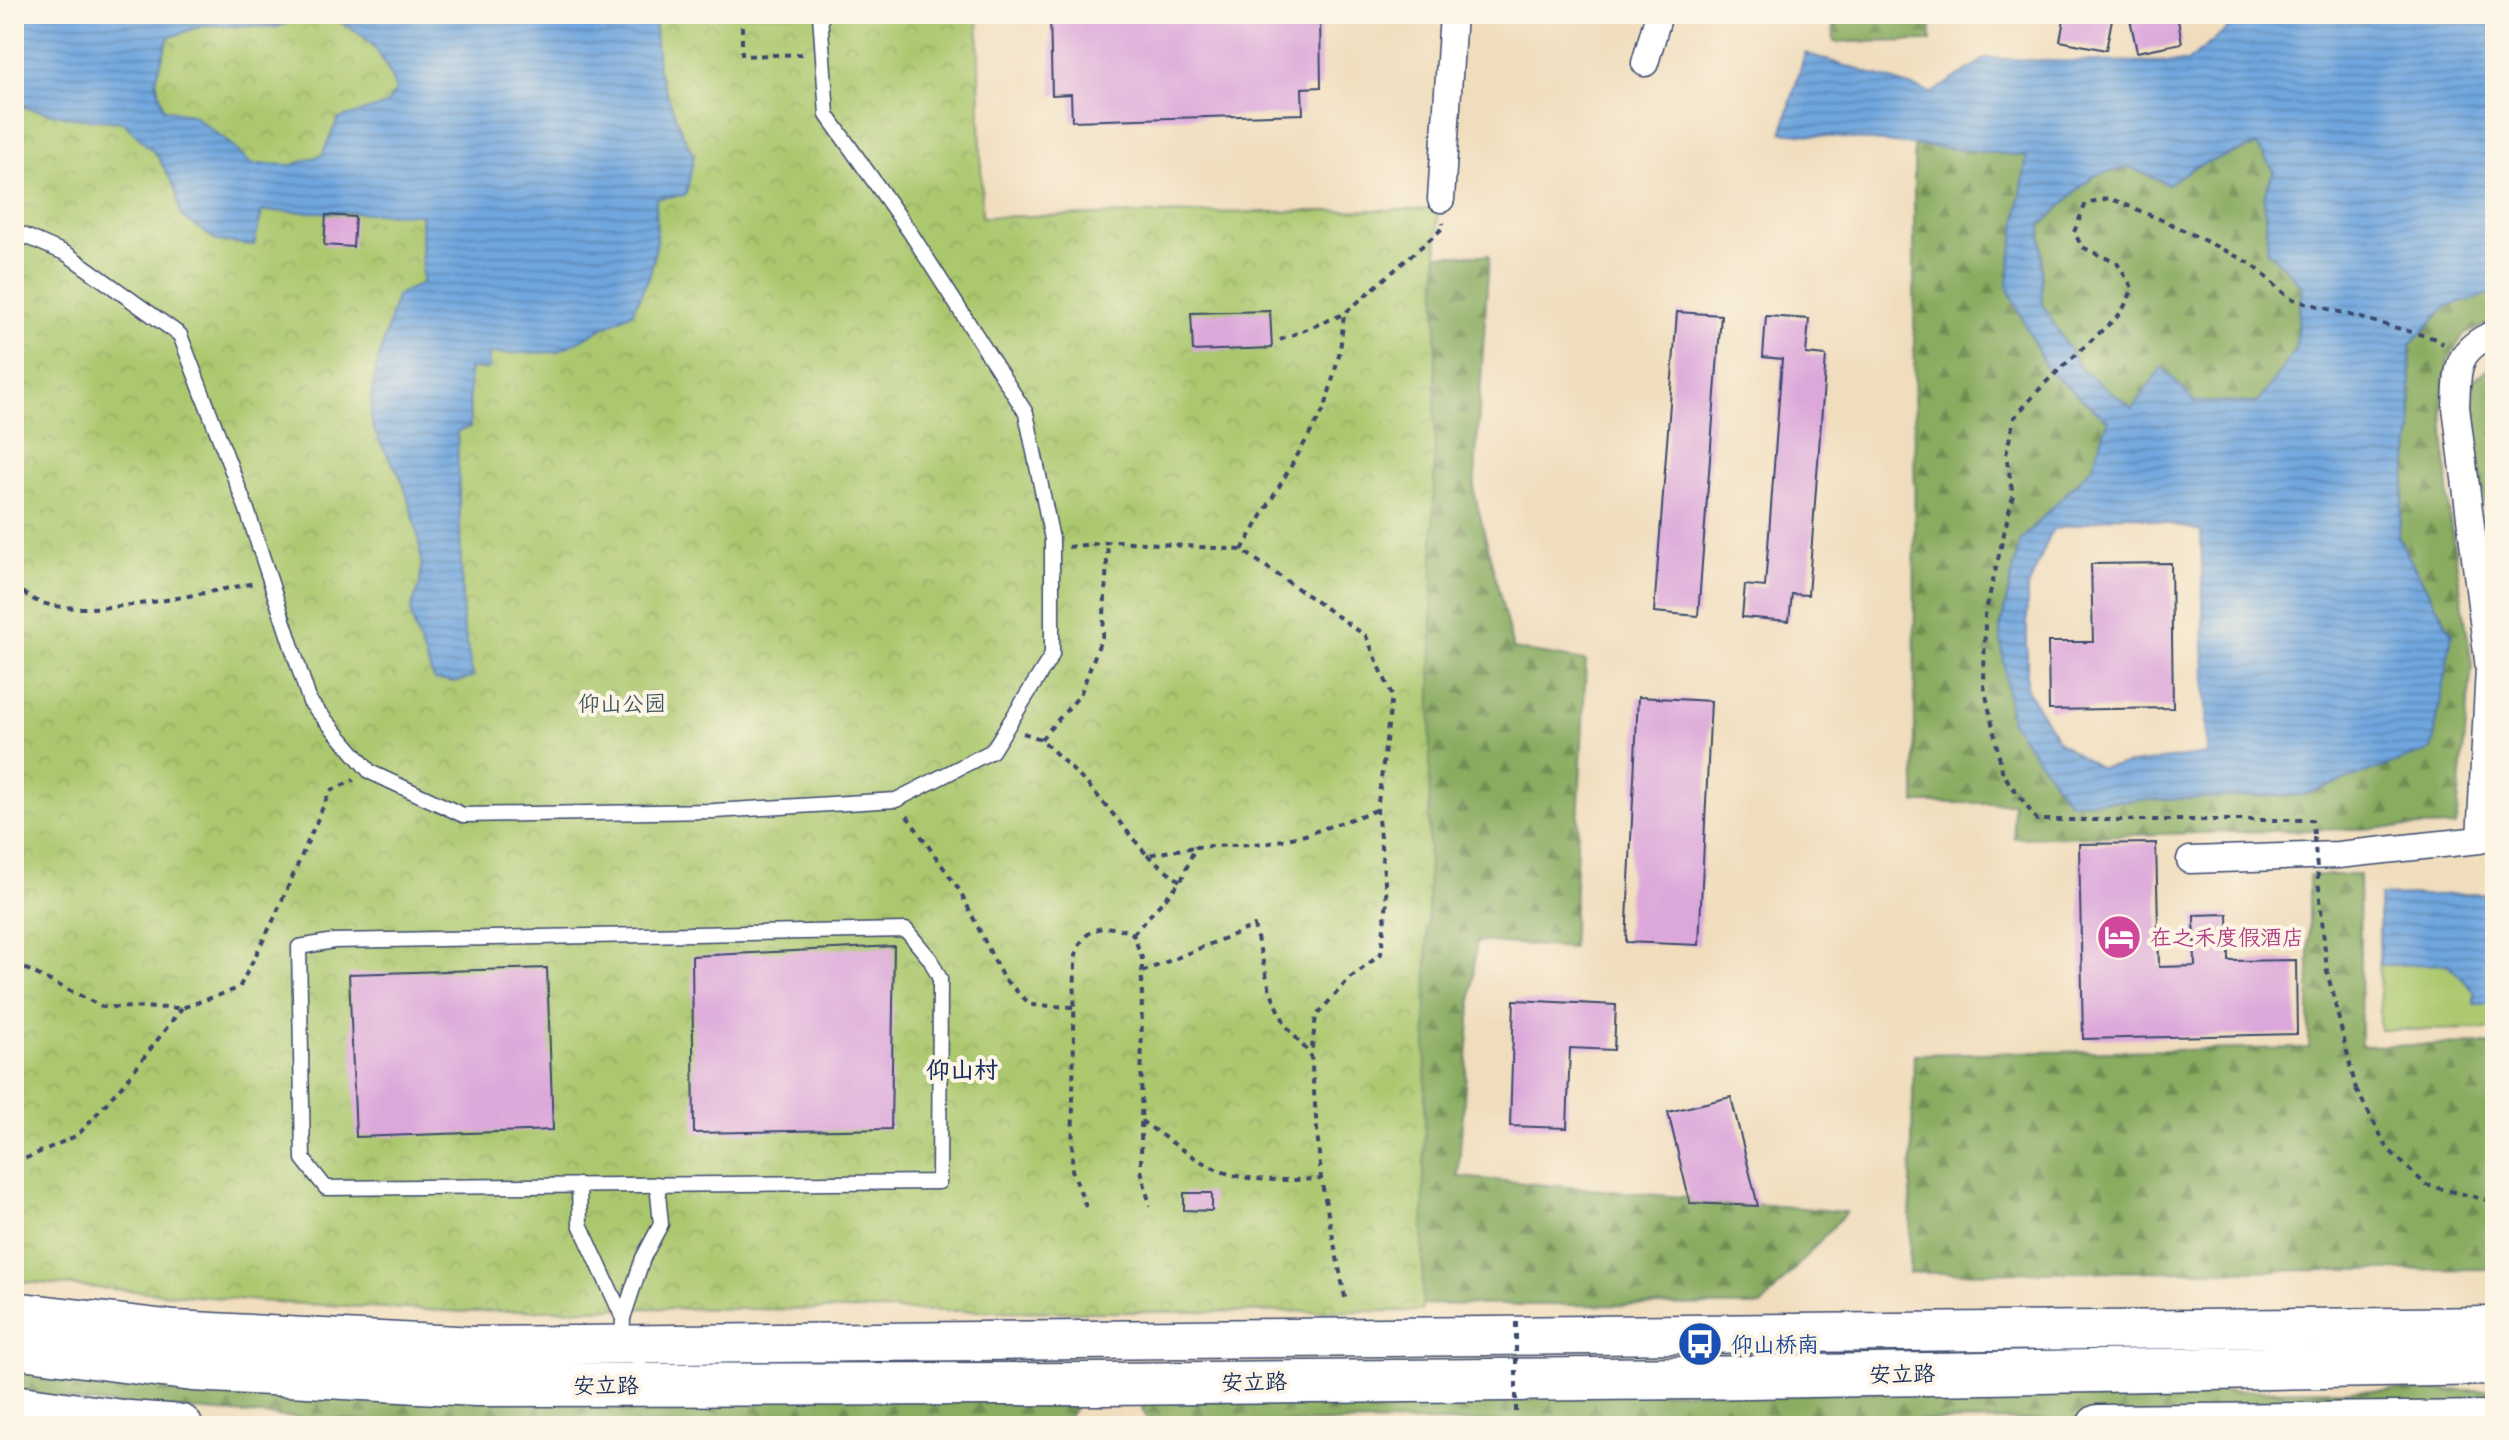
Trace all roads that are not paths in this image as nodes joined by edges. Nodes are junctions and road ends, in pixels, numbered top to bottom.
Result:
1 (820, 14) edge
2 (1453, 14) edge
3 (1659, 14) edge
4 (1645, 63) dead end
5 (1441, 199) road end
6 (14, 231) edge
7 (2495, 333) edge
8 (2487, 844) edge
9 (2190, 860) dead end
10 (657, 1184) junction
11 (579, 1185) junction
12 (14, 1311) edge
13 (2495, 1326) edge
14 (622, 1332) junction
15 (14, 1347) edge
16 (2495, 1364) edge
17 (14, 1406) edge
18 (2495, 1422) edge
19 (181, 1426) edge
20 (2098, 1426) edge

1 - 6 lane
2 - 5 street
3 - 4 street
7 - 8 street
8 - 9 street
10 - 11 lane
10 - 11 lane
10 - 14 lane
11 - 14 lane
12 - 14 street, 安立路
13 - 14 street, 安立路
15 - 16 main road, 安立路
17 - 19 main road
18 - 20 main road

